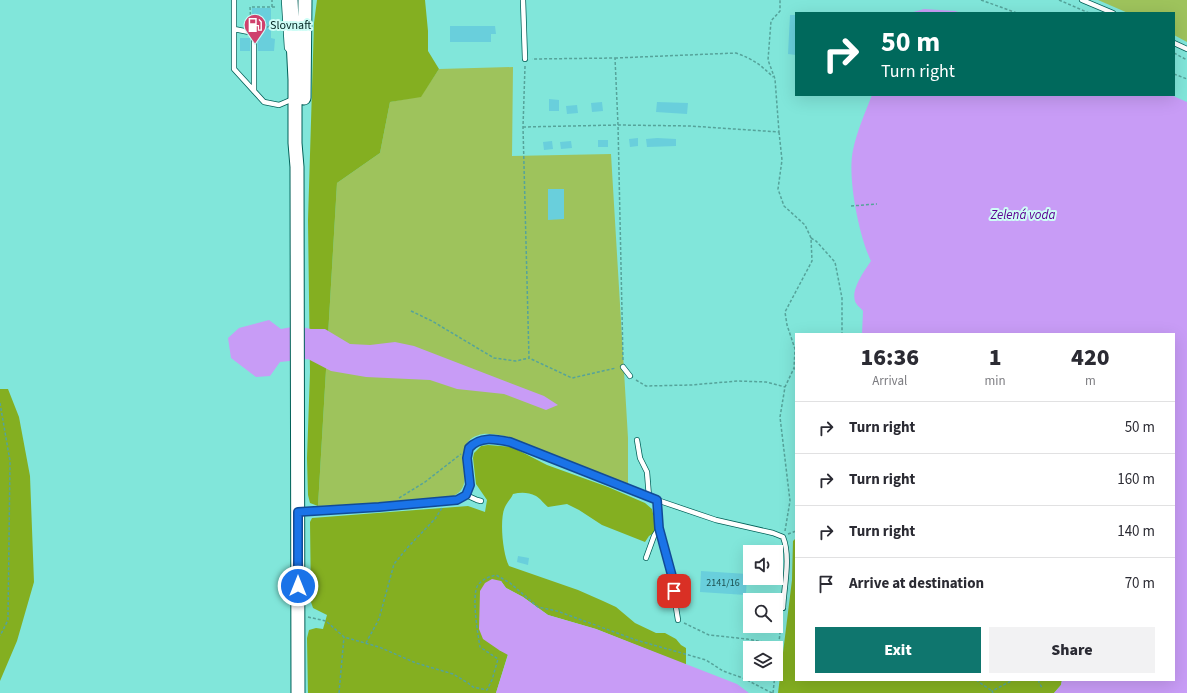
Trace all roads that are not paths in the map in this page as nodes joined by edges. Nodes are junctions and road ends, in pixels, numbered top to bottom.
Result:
1 (234, 0) edge
2 (284, 0) edge
3 (291, 0) edge
4 (305, 0) edge
5 (523, 0) edge
6 (1082, 0) edge
7 (1111, 12) edge
8 (234, 29) junction
9 (1175, 43) edge
10 (1187, 49) edge
11 (294, 56) junction
12 (525, 59) road end
13 (254, 91) junction
14 (295, 99) junction
15 (297, 167) junction
16 (623, 367) road end
17 (630, 376) road end
18 (637, 440) dead end
19 (466, 495) junction
20 (649, 497) junction
21 (657, 500) junction
22 (481, 501) dead end
23 (298, 512) junction
24 (659, 528) junction
25 (646, 558) dead end
26 (783, 608) dead end
27 (678, 620) road end
28 (298, 693) edge

1 - 8 lane
2 - 11 lane
3 - 11 main road
4 - 15 main road
5 - 12 lane
6 - 7 lane
8 - 13 lane
8 - 13 lane
9 - 10 lane
11 - 14 main road
13 - 14 lane
14 - 15 main road
15 - 23 main road
16 - 17 lane
18 - 20 lane
19 - 20 lane
19 - 22 lane
19 - 23 lane
20 - 21 lane
21 - 24 lane
21 - 26 lane
23 - 28 main road
24 - 25 lane
24 - 27 lane

